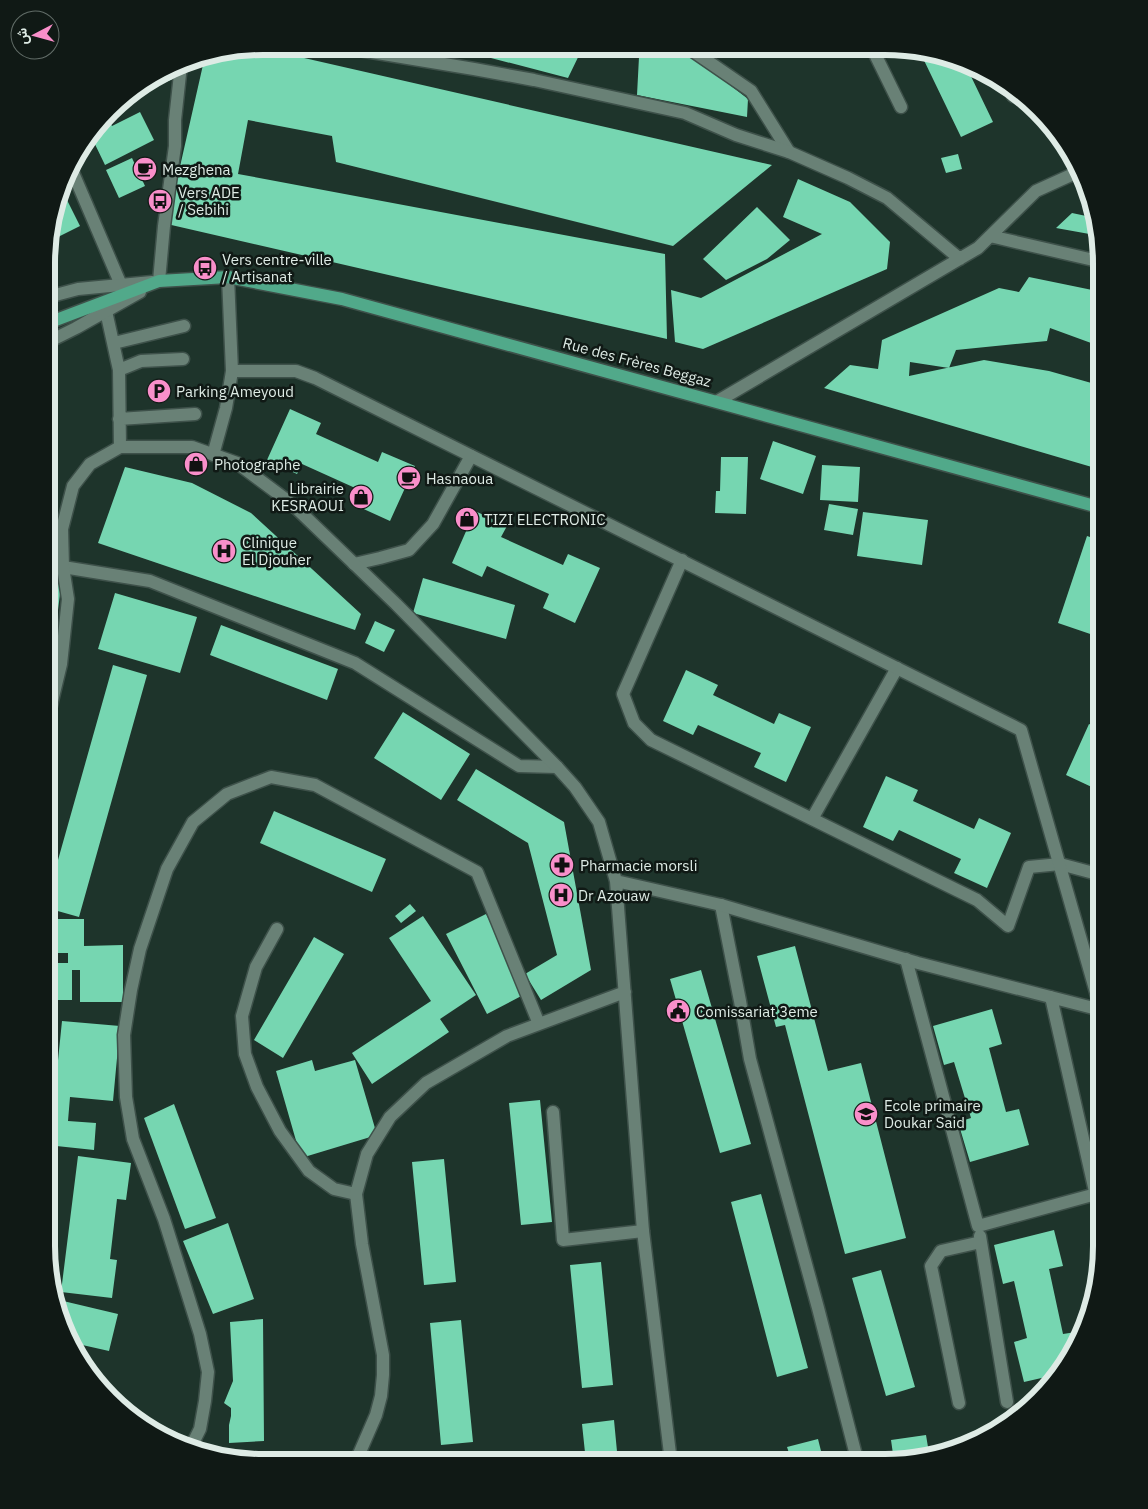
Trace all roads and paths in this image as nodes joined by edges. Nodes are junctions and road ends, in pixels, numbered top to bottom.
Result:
1 (389, 55) edge
2 (697, 55) edge
3 (875, 55) edge
4 (179, 72) edge
5 (901, 107) dead end
6 (789, 152) junction
7 (1073, 173) edge
8 (74, 175) edge
9 (990, 236) junction
10 (960, 259) junction
11 (1093, 260) edge
12 (228, 277) junction
13 (159, 281) junction
14 (121, 285) junction
15 (55, 295) edge
16 (106, 311) junction
17 (55, 320) edge
18 (184, 326) dead end
19 (55, 338) edge
20 (114, 343) junction
21 (183, 359) dead end
22 (119, 370) junction
23 (232, 371) junction
24 (718, 401) junction
25 (195, 414) dead end
26 (119, 419) junction
27 (120, 447) junction
28 (213, 455) junction
29 (471, 456) junction
30 (1093, 505) edge
31 (682, 560) junction
32 (354, 564) junction
33 (63, 567) junction
34 (898, 668) junction
35 (55, 686) edge
36 (557, 768) junction
37 (812, 819) junction
38 (1060, 864) junction
39 (1093, 873) edge
40 (616, 881) junction
41 (722, 905) junction
42 (277, 929) dead end
43 (906, 960) junction
44 (1093, 982) edge
45 (625, 992) junction
46 (1051, 997) junction
47 (1093, 1008) edge
48 (539, 1024) junction
49 (553, 1112) dead end
50 (1093, 1181) edge
51 (356, 1194) junction
52 (1093, 1195) edge
53 (978, 1226) junction
54 (643, 1231) junction
55 (981, 1242) junction
56 (1007, 1402) dead end
57 (959, 1403) dead end
58 (193, 1442) edge
59 (359, 1454) edge
60 (670, 1454) edge
61 (856, 1454) edge

1 - 6 street
2 - 6 street
3 - 5 street
4 - 13 street
6 - 10 street
7 - 9 street
8 - 14 street
9 - 10 street
9 - 11 street
10 - 24 street
12 - 13 main road, Rue des Frères Beggaz
12 - 23 street
12 - 24 main road, Rue des Frères Beggaz
13 - 14 street
13 - 16 street
13 - 17 main road, Rue des Frères Beggaz
14 - 15 street
16 - 19 street
16 - 20 street
18 - 20 street
20 - 22 street
21 - 22 street
22 - 26 street
23 - 28 street
23 - 29 street
24 - 30 main road, Rue des Frères Beggaz
25 - 26 street
26 - 27 street
27 - 28 street
27 - 33 street
28 - 32 street
29 - 31 street
29 - 32 street
31 - 34 street
31 - 37 street
32 - 36 street
33 - 35 street
33 - 36 street
34 - 37 street
34 - 38 street
36 - 40 street
37 - 38 street
38 - 39 street
38 - 44 street
40 - 41 street
40 - 45 street
41 - 43 street
41 - 61 street
42 - 51 street
43 - 46 street
43 - 53 street
45 - 48 street
45 - 54 street
46 - 47 street
46 - 50 street
48 - 51 street
48 - 58 street
49 - 54 street
51 - 59 street
52 - 53 street
53 - 55 street
54 - 60 street
55 - 56 street
55 - 57 street

